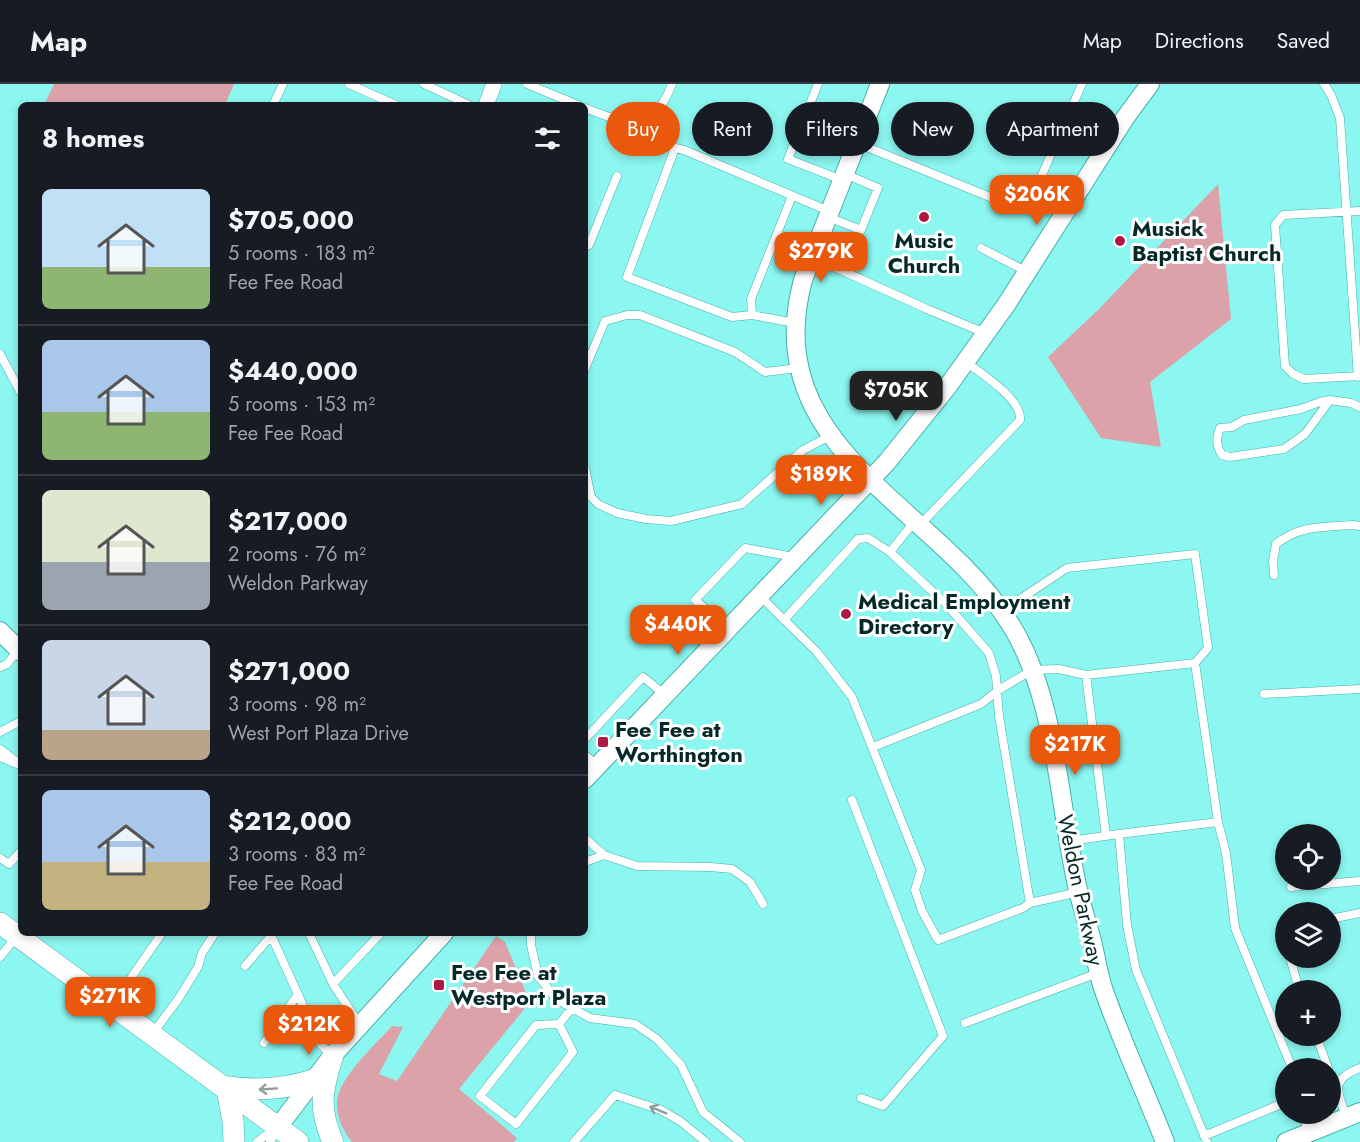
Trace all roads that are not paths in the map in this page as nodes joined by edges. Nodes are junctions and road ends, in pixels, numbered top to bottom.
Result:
1 (283, 84) edge
2 (349, 84) edge
3 (424, 84) edge
4 (494, 84) edge
5 (527, 84) edge
6 (672, 84) edge
7 (818, 84) edge
8 (880, 84) edge
9 (1082, 84) edge
10 (1150, 84) edge
11 (1324, 84) edge
12 (274, 102) edge
13 (389, 102) edge
14 (463, 102) edge
15 (487, 102) edge
16 (571, 102) edge
17 (873, 102) edge
18 (588, 109) edge
19 (879, 152) edge
20 (851, 156) edge
21 (617, 176) dead end
22 (843, 177) junction
23 (792, 196) junction
24 (1360, 211) edge
25 (1347, 212) junction
26 (828, 214) junction
27 (588, 245) edge
28 (981, 248) dead end
29 (811, 257) junction
30 (1029, 272) junction
31 (752, 315) junction
32 (795, 323) junction
33 (986, 333) junction
34 (0, 354) edge
35 (588, 362) edge
36 (966, 362) junction
37 (799, 368) junction
38 (1359, 377) edge
39 (18, 387) edge
40 (1330, 400) junction
41 (1360, 407) edge
42 (830, 436) junction
43 (871, 480) junction
44 (588, 482) edge
45 (917, 523) junction
46 (1360, 526) edge
47 (890, 552) junction
48 (797, 558) junction
49 (1274, 575) dead end
50 (760, 596) junction
51 (1002, 611) junction
52 (784, 620) junction
53 (729, 628) junction
54 (0, 631) edge
55 (18, 647) edge
56 (18, 651) edge
57 (1195, 663) junction
58 (0, 667) edge
59 (1032, 670) junction
60 (1086, 675) junction
61 (1360, 689) edge
62 (997, 691) junction
63 (1264, 694) dead end
64 (665, 695) junction
65 (18, 723) edge
66 (0, 732) edge
67 (588, 736) edge
68 (873, 747) junction
69 (0, 748) edge
70 (0, 757) edge
71 (18, 763) edge
72 (18, 765) edge
73 (589, 767) edge
74 (852, 800) dead end
75 (1218, 822) junction
76 (1119, 834) junction
77 (1106, 836) junction
78 (588, 841) edge
79 (1069, 842) junction
80 (18, 854) edge
81 (604, 855) junction
82 (0, 858) edge
83 (588, 861) edge
84 (1360, 881) edge
85 (1341, 883) edge
86 (1079, 892) junction
87 (1030, 903) junction
88 (763, 904) dead end
89 (1360, 913) edge
90 (1341, 917) edge
91 (0, 923) edge
92 (18, 932) edge
93 (18, 934) edge
94 (23, 936) edge
95 (160, 936) edge
96 (212, 936) edge
97 (268, 936) edge
98 (271, 936) edge
99 (310, 936) edge
100 (378, 936) edge
101 (441, 936) edge
102 (531, 936) edge
103 (0, 957) edge
104 (244, 966) dead end
105 (1099, 973) junction
106 (333, 984) junction
107 (298, 994) junction
108 (112, 1005) junction
109 (572, 1008) junction
110 (964, 1023) dead end
111 (360, 1024) junction
112 (559, 1024) junction
113 (152, 1035) junction
114 (264, 1043) dead end
115 (333, 1055) junction
116 (1288, 1058) edge
117 (1360, 1068) edge
118 (1341, 1078) edge
119 (313, 1080) junction
120 (224, 1088) junction
121 (1341, 1097) edge
122 (861, 1098) dead end
123 (1275, 1107) edge
124 (1353, 1115) edge
125 (1306, 1124) edge
126 (1307, 1134) junction
127 (274, 1135) edge
128 (1205, 1139) edge
129 (234, 1142) edge
130 (257, 1142) edge
131 (298, 1142) edge
132 (333, 1142) edge
133 (574, 1142) edge
134 (706, 1142) edge
135 (740, 1142) edge
136 (1165, 1142) edge
137 (1286, 1142) edge

1 - 12 lane
2 - 13 lane
3 - 14 lane
4 - 15 street
5 - 16 lane
6 - 18 lane
7 - 22 lane
8 - 17 street, Weldon Parkway
9 - 19 lane
10 - 30 street
11 - 25 lane
20 - 22 street, Weldon Parkway
21 - 27 lane
22 - 26 street, Weldon Parkway
22 - 26 lane
23 - 26 lane
23 - 31 lane
23 - 31 lane
24 - 25 lane
25 - 38 lane
25 - 38 lane
26 - 29 street, Weldon Parkway
28 - 30 lane
29 - 32 street, Weldon Parkway
29 - 33 lane
30 - 33 street
31 - 32 lane
32 - 37 street, Weldon Parkway
33 - 36 street
34 - 39 lane
35 - 37 lane
36 - 43 street
36 - 45 lane
37 - 42 street, Weldon Parkway
40 - 40 lane
40 - 41 lane
42 - 43 street, Weldon Parkway
42 - 44 lane
43 - 45 street, Weldon Parkway
43 - 48 street
45 - 47 lane
45 - 51 street, Weldon Parkway
46 - 49 lane
47 - 52 lane
47 - 62 lane
48 - 50 street
48 - 53 lane
50 - 52 lane
50 - 53 street
51 - 57 lane
51 - 59 street, Weldon Parkway
52 - 68 lane
53 - 64 street
54 - 55 street
56 - 58 lane
57 - 60 lane
57 - 75 lane
59 - 60 lane
59 - 62 lane
59 - 79 street, Weldon Parkway
60 - 77 lane
61 - 63 lane
62 - 68 lane
62 - 87 lane
64 - 67 lane
64 - 73 street
65 - 66 lane
68 - 87 lane
69 - 71 lane
70 - 72 lane
74 - 122 lane
75 - 76 lane
75 - 116 lane
76 - 77 lane
76 - 128 lane
77 - 79 lane
78 - 81 lane
79 - 86 street, Weldon Parkway
80 - 82 lane
81 - 83 lane
81 - 88 lane
84 - 85 lane
86 - 87 lane
86 - 105 street, Weldon Parkway
89 - 90 lane
91 - 92 main road
93 - 103 lane
94 - 108 main road
95 - 108 lane
96 - 113 lane
97 - 104 lane
98 - 107 lane
99 - 106 lane
100 - 106 lane
101 - 111 street
102 - 109 lane
105 - 110 lane
105 - 136 street, Weldon Parkway
106 - 111 lane
107 - 114 lane
107 - 115 lane
108 - 113 main road
109 - 112 lane
109 - 135 lane
111 - 115 street
112 - 112 lane
113 - 120 main road
115 - 119 street
115 - 132 main road
117 - 118 lane
119 -> 120 main road
119 - 127 street
120 - 127 main road
120 - 129 main road
121 - 124 lane
123 - 128 lane
124 - 126 street
125 - 126 lane
126 - 137 street
127 - 130 lane
127 - 131 main road
134 -> 133 lane

